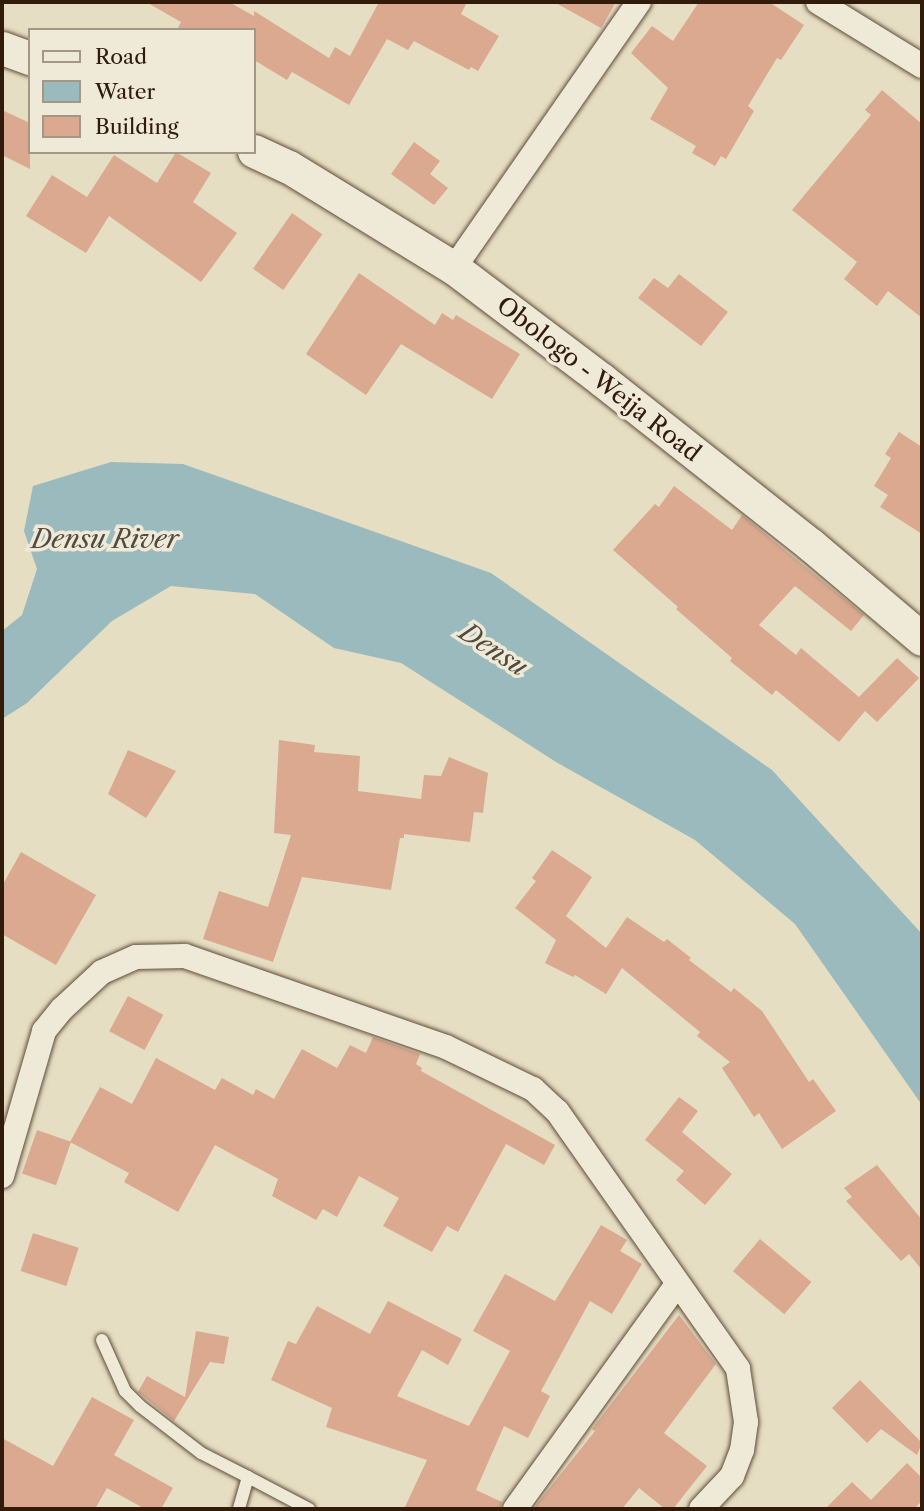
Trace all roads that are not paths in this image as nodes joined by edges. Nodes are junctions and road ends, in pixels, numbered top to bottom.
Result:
1 (639, 2) edge
2 (818, 2) edge
3 (2, 48) edge
4 (28, 57) edge
5 (922, 66) edge
6 (256, 152) edge
7 (454, 268) junction
8 (922, 639) edge
9 (2, 1176) edge
10 (677, 1284) junction
11 (102, 1340) dead end
12 (248, 1477) junction
13 (239, 1509) edge
14 (309, 1509) edge
15 (515, 1509) edge
16 (701, 1509) edge

1 - 7 street
2 - 5 street
3 - 4 street
6 - 7 street, Obologo - Weija Road
7 - 8 street, Obologo - Weija Road
9 - 10 street
10 - 15 street
10 - 16 street
11 - 12 lane
12 - 13 lane
12 - 14 lane

